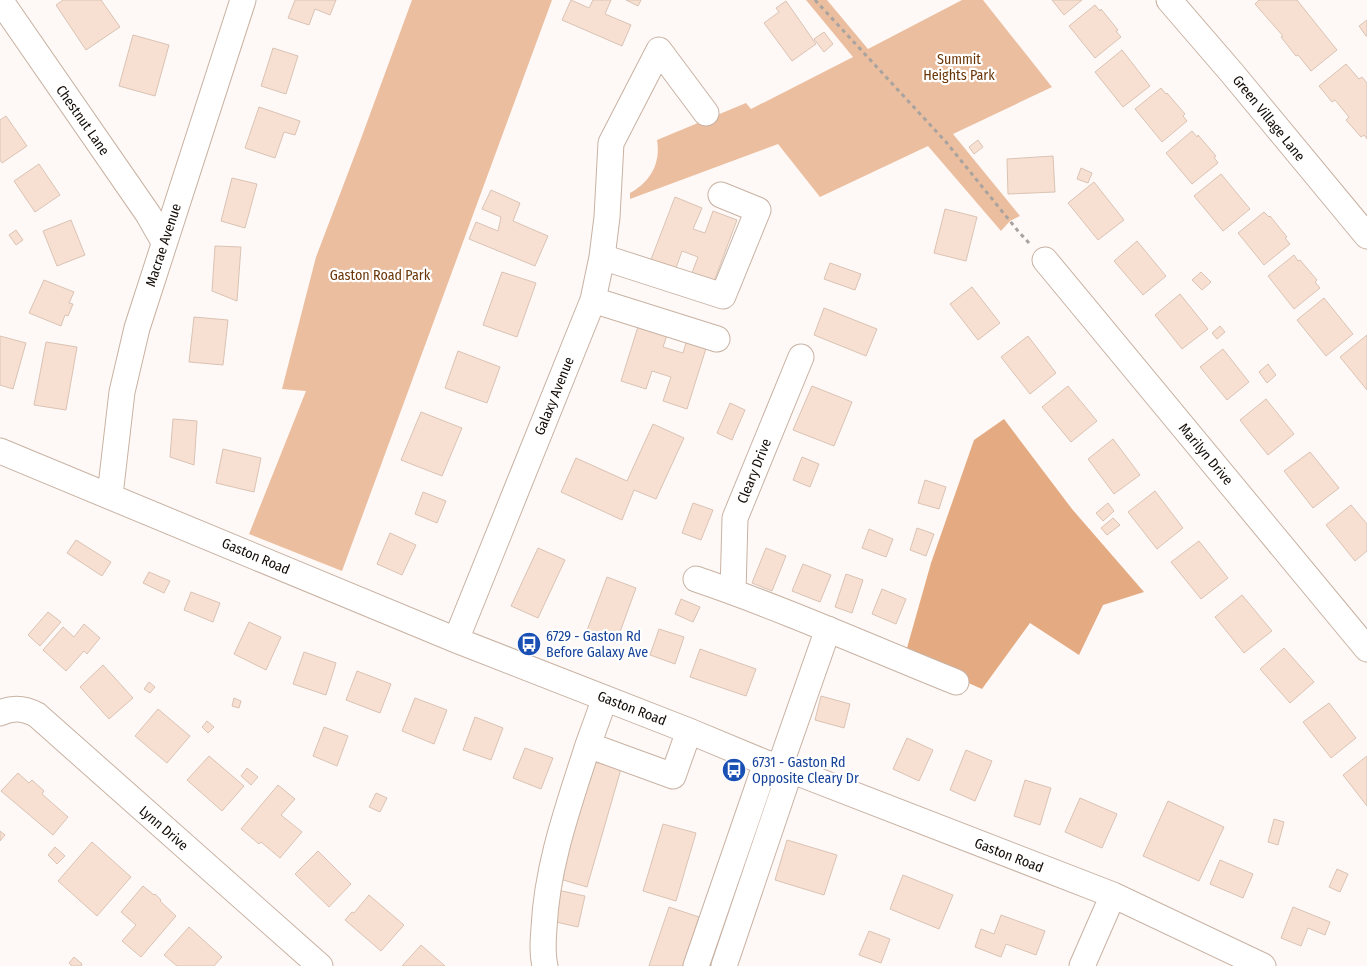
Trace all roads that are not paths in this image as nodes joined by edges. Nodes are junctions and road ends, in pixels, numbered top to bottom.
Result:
1 (0, 0) edge
2 (243, 0) edge
3 (1169, 0) edge
4 (706, 113) dead end
5 (721, 195) dead end
6 (1367, 236) edge
7 (164, 242) junction
8 (602, 256) junction
9 (1045, 260) road end
10 (593, 300) junction
11 (716, 338) dead end
12 (801, 357) dead end
13 (0, 451) edge
14 (110, 495) junction
15 (696, 579) dead end
16 (733, 592) junction
17 (828, 628) junction
18 (456, 640) junction
19 (1367, 649) edge
20 (956, 682) dead end
21 (605, 698) junction
22 (0, 713) edge
23 (689, 731) junction
24 (588, 745) junction
25 (779, 767) junction
26 (1113, 895) junction
27 (1229, 959) edge
28 (320, 966) edge
29 (545, 966) edge
30 (696, 966) edge
31 (724, 966) edge
32 (1082, 966) edge
33 (1263, 966) edge

1 - 7 street, Chestnut Lane
2 - 7 street, Macrae Avenue
3 - 6 street, Green Village Lane
4 - 8 street, Galaxy Avenue
5 - 8 street
7 - 14 street, Macrae Avenue
8 - 10 street, Galaxy Avenue
9 - 19 street, Marilyn Drive
10 - 11 street
10 - 18 street, Galaxy Avenue
12 - 16 street, Cleary Drive
13 - 14 street, Gaston Road
14 - 18 street, Gaston Road
15 - 16 street
16 - 17 street
17 - 20 street
17 - 25 street
18 - 21 street, Gaston Road
21 - 23 street, Gaston Road
21 - 24 street
22 - 28 street, Lynn Drive
23 - 24 street
23 - 25 street, Gaston Road
24 - 29 street
25 - 26 street, Gaston Road
25 - 30 street
25 - 31 street
26 - 27 street, Gaston Road
26 - 32 street
27 - 33 street, Gaston Road

